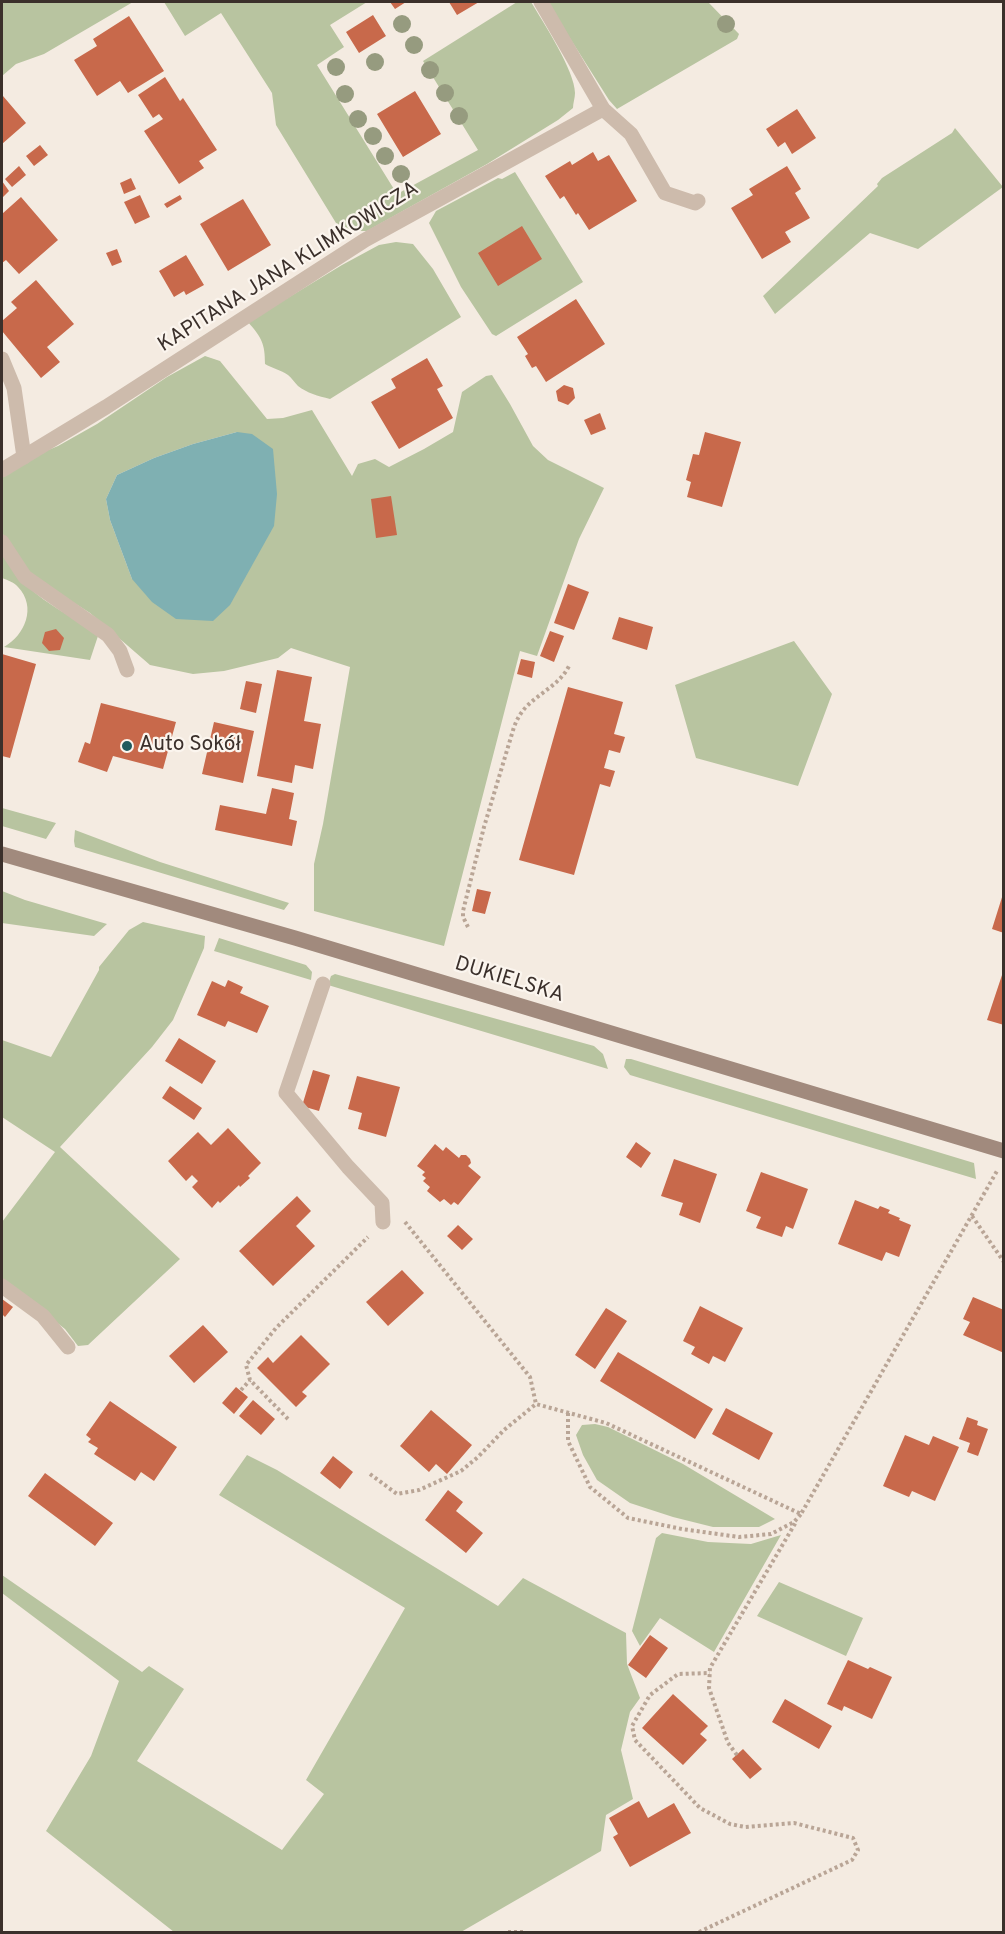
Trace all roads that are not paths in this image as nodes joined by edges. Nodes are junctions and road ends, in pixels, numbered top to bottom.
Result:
1 (541, 2) edge
2 (603, 109) junction
3 (698, 201) dead end
4 (2, 359) edge
5 (24, 457) junction
6 (2, 470) edge
7 (2, 542) edge
8 (127, 670) dead end
9 (2, 854) edge
10 (323, 984) dead end
11 (1004, 1151) edge
12 (383, 1222) road end
13 (2, 1286) edge
14 (68, 1347) dead end

1 - 2 street
2 - 3 street
2 - 5 street, KAPITANA JANA KLIMKOWICZA
4 - 5 street
5 - 6 street, KAPITANA JANA KLIMKOWICZA
7 - 8 street
9 - 11 main road, DUKIELSKA
10 - 12 street
13 - 14 street

